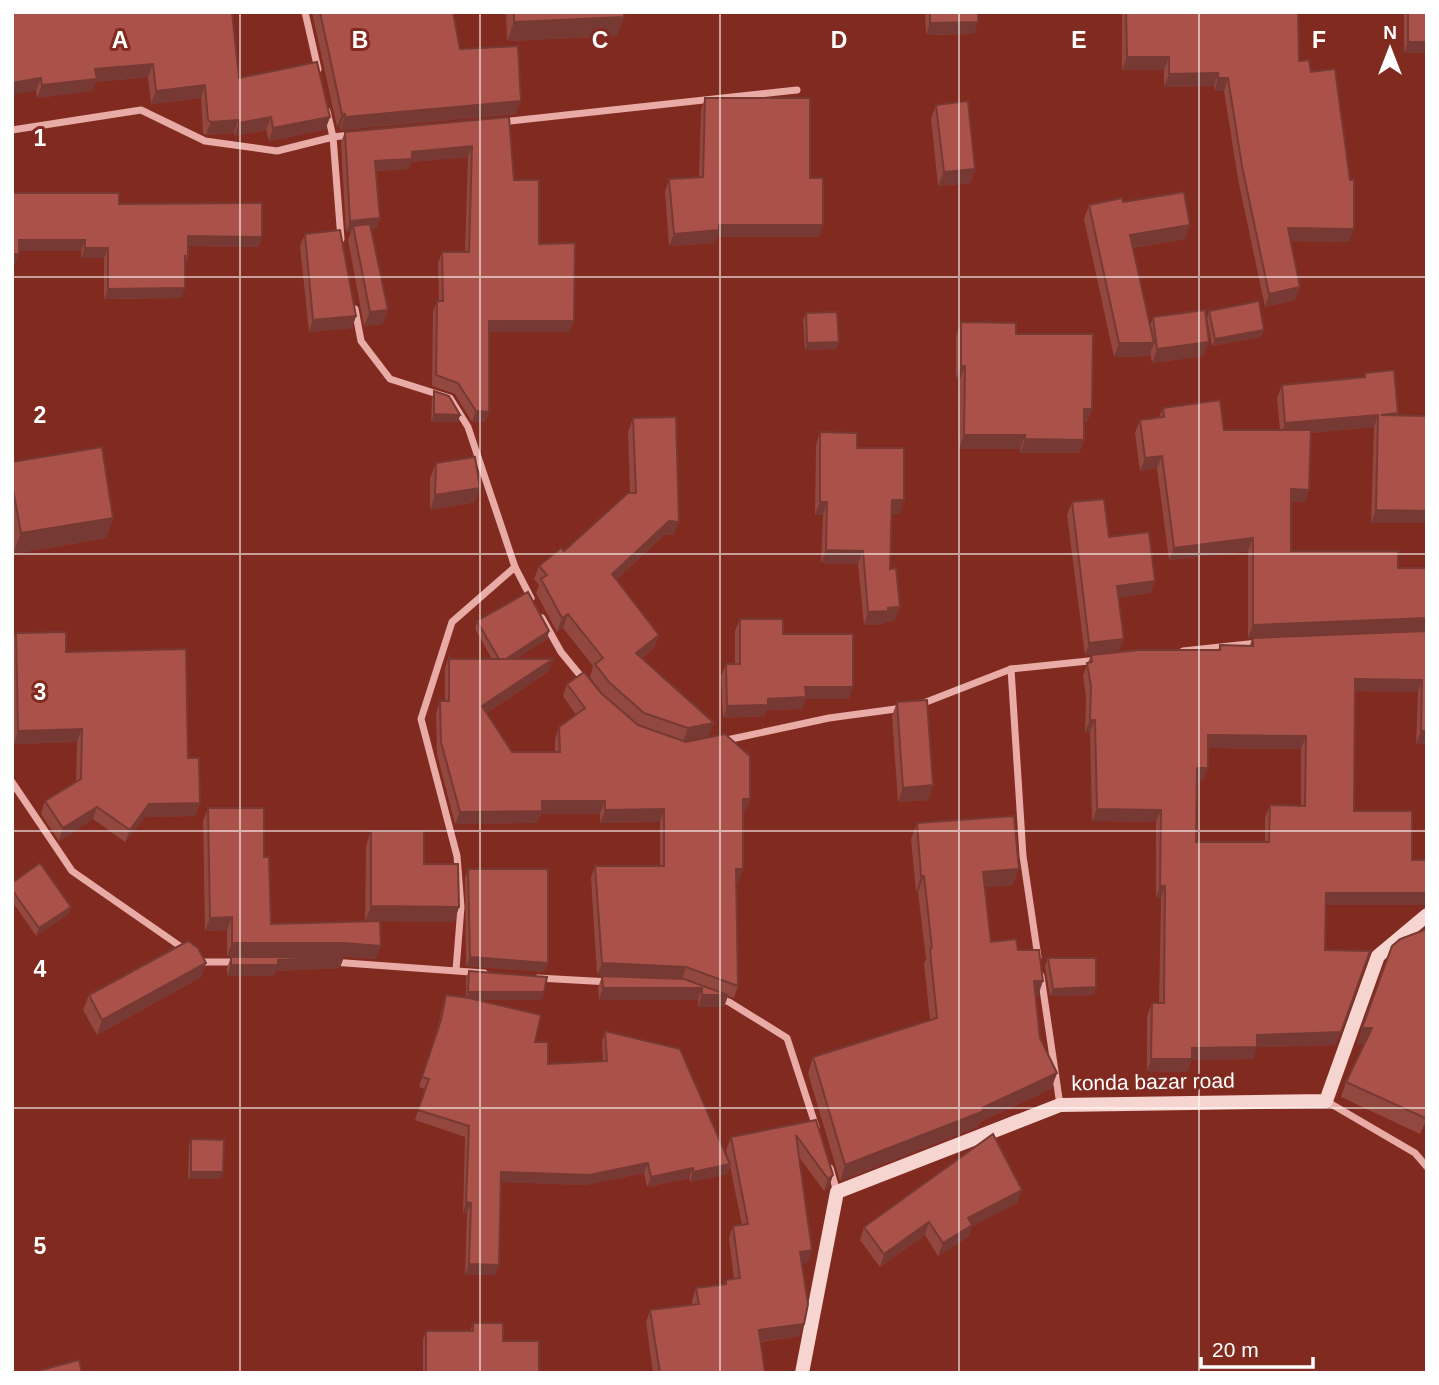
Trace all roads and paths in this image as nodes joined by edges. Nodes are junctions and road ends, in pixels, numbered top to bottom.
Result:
1 (305, 12) edge
2 (319, 75) edge
3 (797, 90) dead end
4 (324, 99) edge
5 (491, 123) edge
6 (12, 130) edge
7 (360, 135) edge
8 (333, 137) junction
9 (342, 246) edge
10 (353, 300) edge
11 (515, 567) junction
12 (1263, 643) edge
13 (1170, 652) edge
14 (1104, 659) edge
15 (1011, 669) junction
16 (593, 691) edge
17 (709, 743) edge
18 (12, 782) edge
19 (1427, 915) edge
20 (1039, 960) edge
21 (244, 962) edge
22 (325, 962) edge
23 (456, 970) junction
24 (496, 974) edge
25 (1041, 974) edge
26 (522, 976) edge
27 (615, 982) edge
28 (705, 994) edge
29 (1326, 1101) junction
30 (1060, 1105) junction
31 (820, 1141) edge
32 (825, 1153) edge
33 (1427, 1167) edge
34 (837, 1192) junction
35 (802, 1373) edge

1 - 2 street
3 - 5 street
4 - 8 street
6 - 8 street
7 - 8 street
8 - 9 street
10 - 11 street
11 - 16 street
11 - 23 street
12 - 13 street
14 - 15 street
15 - 17 street
15 - 20 street
18 - 21 street
19 - 29 street
22 - 23 street
23 - 24 street
25 - 30 street
26 - 27 street
28 - 31 street
29 - 30 street, konda bazar road
29 - 33 street
30 - 34 street, konda bazar road
32 - 34 street
34 - 35 street

